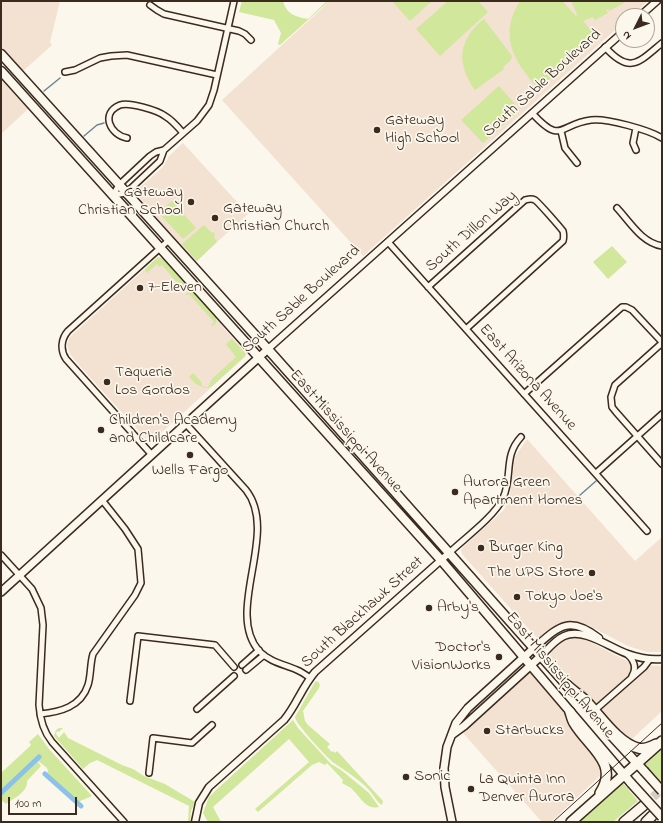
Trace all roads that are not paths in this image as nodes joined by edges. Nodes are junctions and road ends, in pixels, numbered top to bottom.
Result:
1 (234, 1) edge
2 (657, 1) edge
3 (150, 5) dead end
4 (649, 8) edge
5 (228, 28) junction
6 (615, 39) edge
7 (251, 40) dead end
8 (662, 43) edge
9 (605, 47) junction
10 (1, 54) edge
11 (1, 71) edge
12 (65, 72) dead end
13 (217, 75) junction
14 (532, 113) junction
15 (636, 128) junction
16 (561, 131) junction
17 (183, 133) junction
18 (127, 138) dead end
19 (662, 138) edge
20 (164, 150) junction
21 (636, 150) dead end
22 (577, 163) dead end
23 (119, 184) junction
24 (126, 193) junction
25 (113, 195) junction
26 (617, 208) dead end
27 (168, 240) junction
28 (388, 242) junction
29 (662, 246) edge
30 (160, 247) junction
31 (428, 287) junction
32 (466, 329) junction
33 (662, 343) edge
34 (268, 349) junction
35 (259, 357) junction
36 (524, 394) junction
37 (662, 414) edge
38 (186, 424) junction
39 (637, 436) junction
40 (521, 437) dead end
41 (152, 455) junction
42 (662, 464) edge
43 (596, 473) junction
44 (102, 500) junction
45 (647, 531) dead end
46 (449, 553) junction
47 (1, 555) edge
48 (441, 560) junction
49 (20, 576) junction
50 (1, 592) edge
51 (603, 642) junction
52 (534, 648) junction
53 (259, 650) junction
54 (627, 654) junction
55 (264, 655) junction
56 (540, 656) junction
57 (524, 657) junction
58 (650, 659) junction
59 (662, 659) edge
60 (242, 665) dead end
61 (531, 665) junction
62 (234, 667) dead end
63 (246, 670) dead end
64 (234, 676) dead end
65 (310, 678) junction
66 (630, 678) junction
67 (567, 685) junction
68 (130, 700) dead end
69 (197, 709) dead end
70 (594, 710) junction
71 (570, 712) junction
72 (40, 714) junction
73 (212, 725) dead end
74 (453, 734) junction
75 (662, 741) edge
76 (637, 763) junction
77 (149, 773) dead end
78 (624, 775) junction
79 (662, 791) edge
80 (592, 802) junction
81 (643, 806) tunnel mouth
82 (653, 819) edge
83 (124, 822) edge
84 (195, 822) edge
85 (452, 822) edge
86 (570, 822) edge
87 (624, 822) edge

1 - 5 street
2 - 4 street
3 - 5 street
5 - 7 street
5 - 13 street
6 - 9 street, South Sable Boulevard
8 - 9 street
9 - 14 street, South Sable Boulevard
10 - 23 main road, East Mississippi Avenue
11 - 25 main road, East Mississippi Avenue
12 - 13 street
13 - 17 street
14 - 16 street
14 - 28 street, South Sable Boulevard
15 - 16 street
15 - 19 street
15 - 21 street
16 - 22 street
17 - 18 street
17 - 20 street
20 - 23 street
20 - 24 street
23 - 24 main road, East Mississippi Avenue
23 - 25 street
24 - 25 street
24 - 27 main road, East Mississippi Avenue
25 - 30 main road, East Mississippi Avenue
26 - 29 street
27 - 30 street
27 - 34 main road, East Mississippi Avenue
28 - 31 street, East Arizona Avenue
28 - 34 street, South Sable Boulevard
30 - 35 main road, East Mississippi Avenue
30 - 41 street
31 - 32 street, East Arizona Avenue
31 - 32 street, South Dillon Way
32 - 36 street, East Arizona Avenue
33 - 36 street
33 - 39 street
34 - 35 main road, South Sable Boulevard
34 - 46 main road, East Mississippi Avenue
35 - 38 main road, South Sable Boulevard
35 - 48 main road, East Mississippi Avenue
36 - 43 street, East Arizona Avenue
37 - 39 street
38 - 41 main road, South Sable Boulevard
38 - 53 street
39 - 42 street
39 - 43 street
40 - 46 street, South Blackhawk Street
41 - 44 main road, South Sable Boulevard
43 - 45 street, East Arizona Avenue
44 - 49 main road, South Sable Boulevard
44 - 72 street
46 - 48 street, South Blackhawk Street
46 - 52 main road, East Mississippi Avenue
47 - 49 street
48 - 57 main road, East Mississippi Avenue
48 - 65 street, South Blackhawk Street
49 - 50 main road, South Sable Boulevard
49 - 72 street
51 - 52 street
51 - 54 street
51 - 56 street
52 - 56 main road, East Mississippi Avenue
52 - 57 main road
53 - 55 street
53 - 60 street
54 - 58 street
54 - 66 street
55 - 63 street
55 - 65 street
56 - 61 main road
56 - 67 main road, East Mississippi Avenue
57 - 61 main road, East Mississippi Avenue
57 - 74 main road
58 - 59 street
58 - 66 street
61 - 71 main road, East Mississippi Avenue
61 - 74 main road
62 - 68 street
64 - 69 street
65 - 84 street, South Blackhawk Street
66 - 70 street
67 - 70 highway
67 - 76 main road, East Mississippi Avenue
70 - 75 highway
71 - 78 main road, East Mississippi Avenue
71 - 80 highway
72 - 83 street
73 - 77 street
74 - 85 main road
75 - 76 highway
76 - 78 highway
76 - 79 main road, East Mississippi Avenue, bridge
78 - 80 highway
78 - 82 main road, East Mississippi Avenue, bridge
80 - 86 highway
81 - 87 highway

